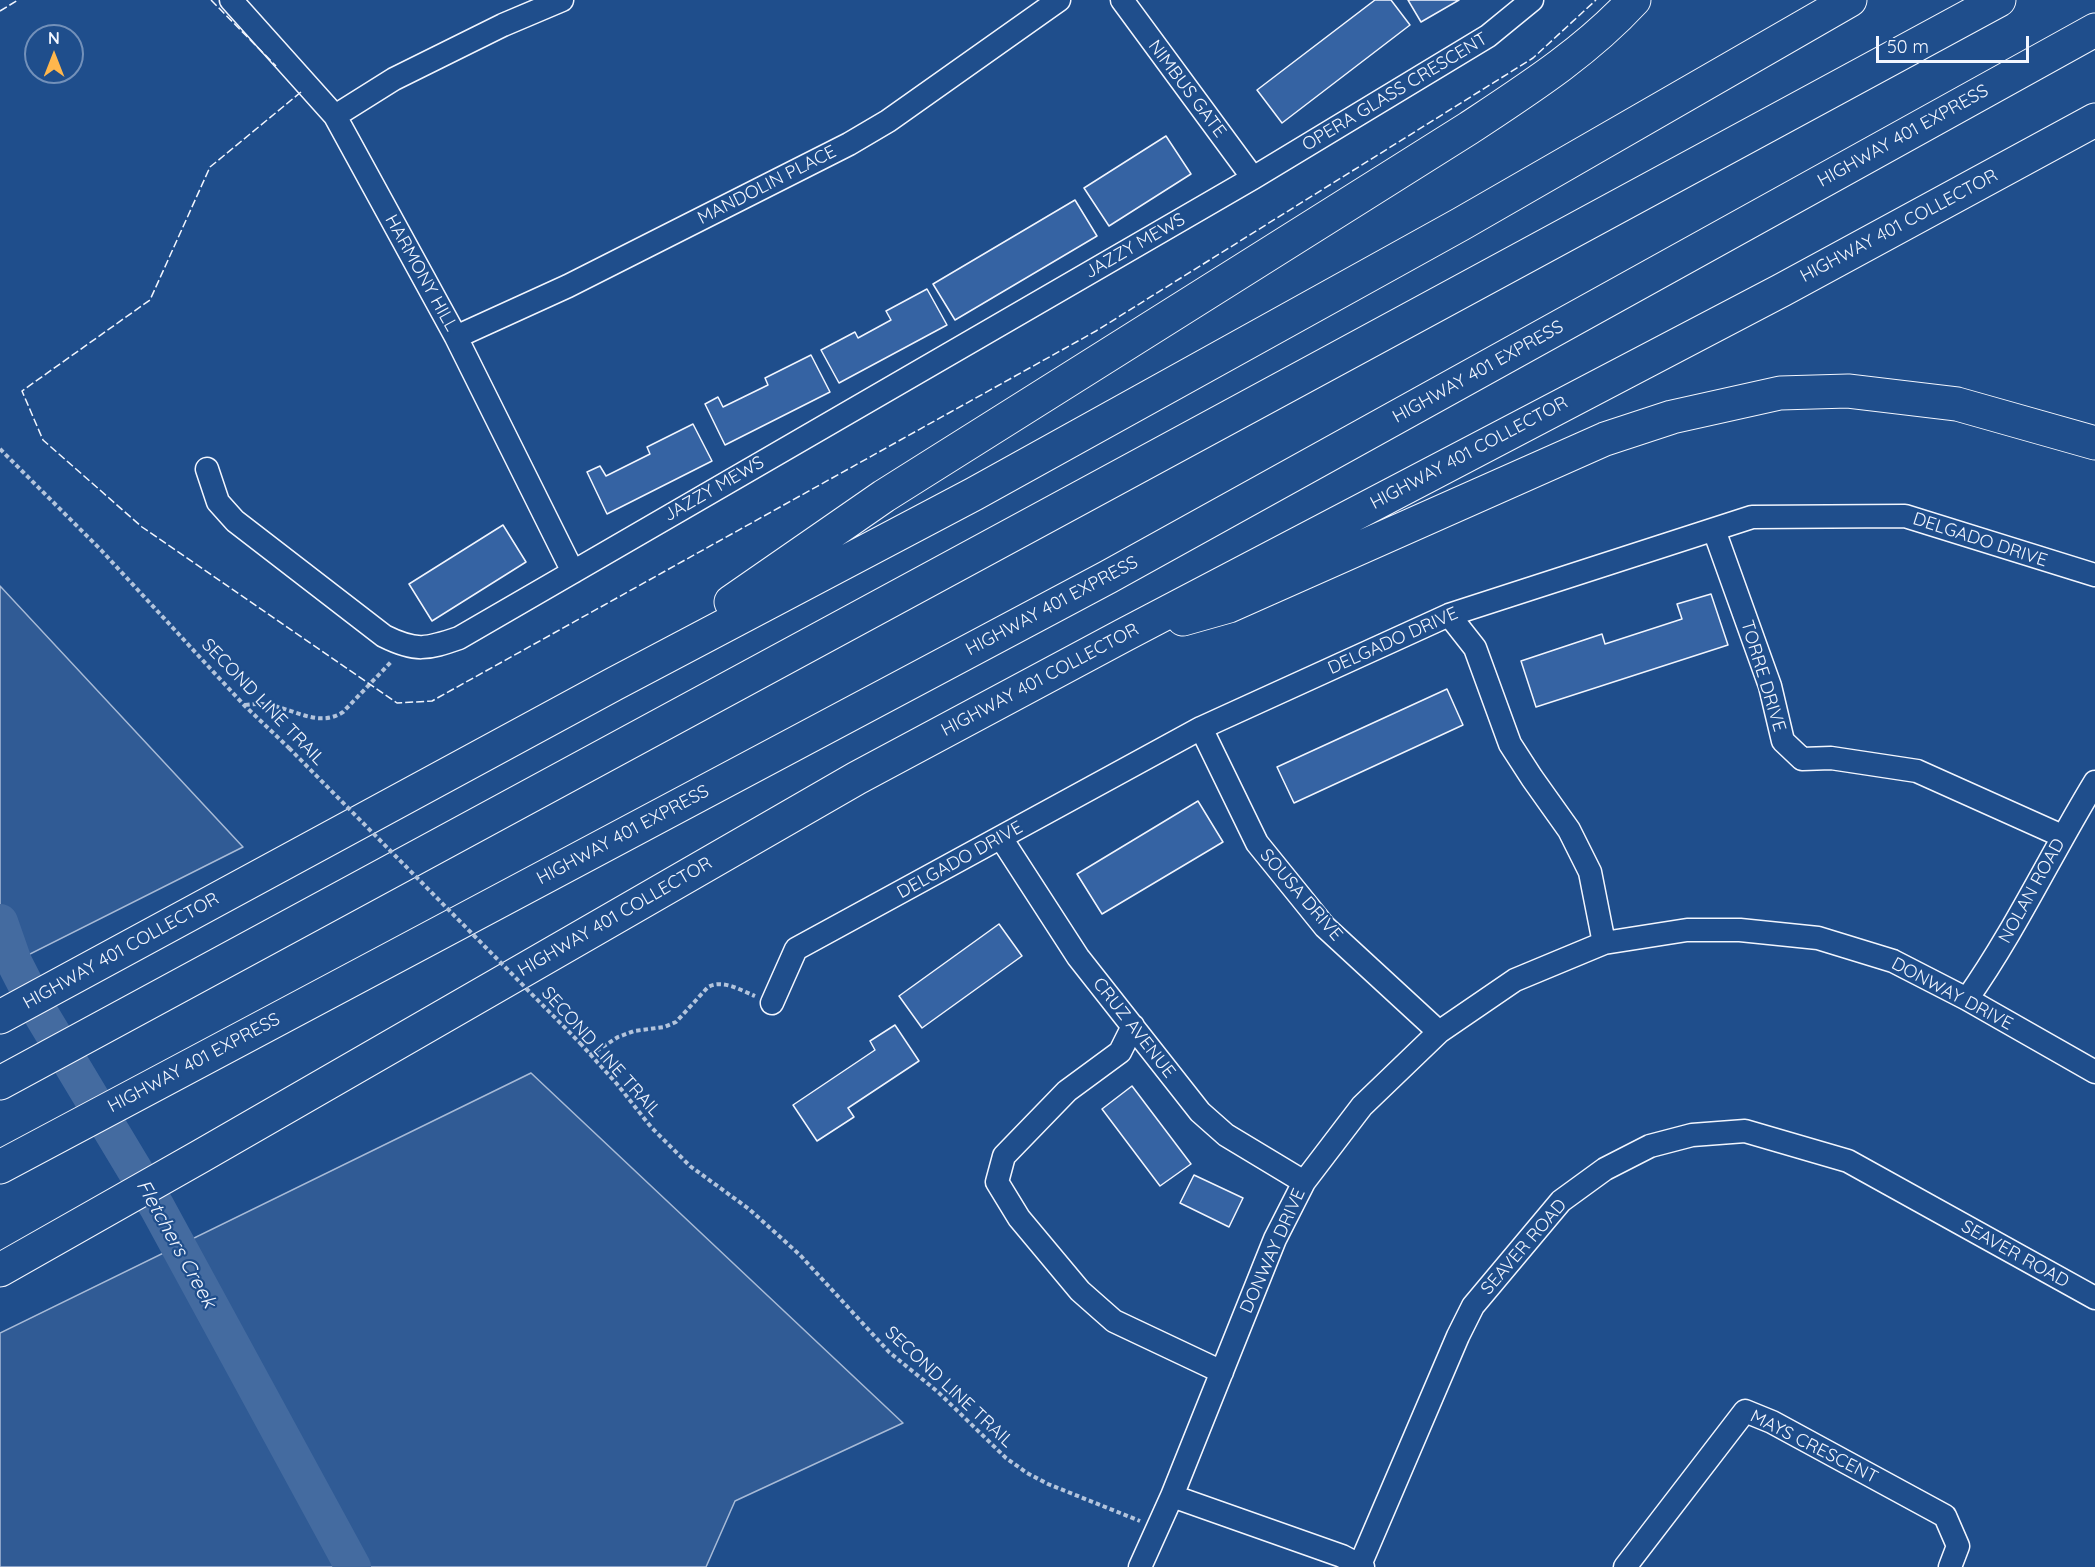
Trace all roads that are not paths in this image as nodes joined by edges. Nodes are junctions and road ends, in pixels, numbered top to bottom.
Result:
1 (231, 0) edge
2 (562, 0) edge
3 (1059, 0) edge
4 (1122, 0) edge
5 (1532, 0) edge
6 (1634, 0) edge
7 (1850, 0) edge
8 (1999, 0) edge
9 (2095, 30) edge
10 (335, 116) junction
11 (2095, 120) edge
12 (1253, 177) junction
13 (456, 337) junction
14 (2095, 443) edge
15 (207, 469) dead end
16 (1714, 530) junction
17 (573, 572) junction
18 (2095, 575) edge
19 (1449, 615) junction
20 (1124, 635) junction
21 (614, 684) junction
22 (1201, 728) junction
23 (2095, 782) edge
24 (2062, 836) junction
25 (1001, 838) junction
26 (1604, 943) junction
27 (1967, 999) junction
28 (772, 1004) road end
29 (0, 1017) edge
30 (1133, 1026) junction
31 (1439, 1032) junction
32 (2095, 1072) edge
33 (7, 1079) edge
34 (0, 1167) edge
35 (1304, 1182) junction
36 (0, 1269) edge
37 (2095, 1298) edge
38 (1222, 1372) junction
39 (1172, 1496) junction
40 (1362, 1566) edge
41 (1140, 1567) edge
42 (1625, 1567) edge
43 (1950, 1567) edge

1 - 10 street, HARMONY HILL
2 - 10 street
3 - 13 street, MANDOLIN PLACE
4 - 12 street, NIMBUS GATE
5 - 12 street, OPERA GLASS CRESCENT
6 - 21 highway
7 - 21 highway, HIGHWAY 401 COLLECTOR
8 - 33 highway
9 - 34 highway, HIGHWAY 401 EXPRESS
10 - 13 street, HARMONY HILL
11 - 20 highway, HIGHWAY 401 COLLECTOR
12 - 17 street, JAZZY MEWS
13 - 17 street, HARMONY HILL
14 - 20 highway
15 - 17 street, JAZZY MEWS
16 - 18 street, DELGADO DRIVE
16 - 19 street, DELGADO DRIVE
16 - 24 street, TORRE DRIVE
19 - 22 street, DELGADO DRIVE
19 - 26 street
20 - 36 highway, HIGHWAY 401 COLLECTOR
21 - 29 highway, HIGHWAY 401 COLLECTOR
22 - 25 street, DELGADO DRIVE
22 - 31 street, SOUSA DRIVE
23 - 24 street, NOLAN ROAD
24 - 27 street, NOLAN ROAD
25 - 28 street, DELGADO DRIVE
25 - 30 street, CRUZ AVENUE
26 - 27 street, DONWAY DRIVE
26 - 31 street, DONWAY DRIVE
27 - 32 street, DONWAY DRIVE
30 - 35 street, CRUZ AVENUE
30 - 38 street
31 - 35 street, DONWAY DRIVE
35 - 38 street, DONWAY DRIVE
37 - 40 street, SEAVER ROAD
38 - 39 street, DONWAY DRIVE
39 - 40 street
39 - 41 street, DONWAY DRIVE
42 - 43 street, MAYS CRESCENT

